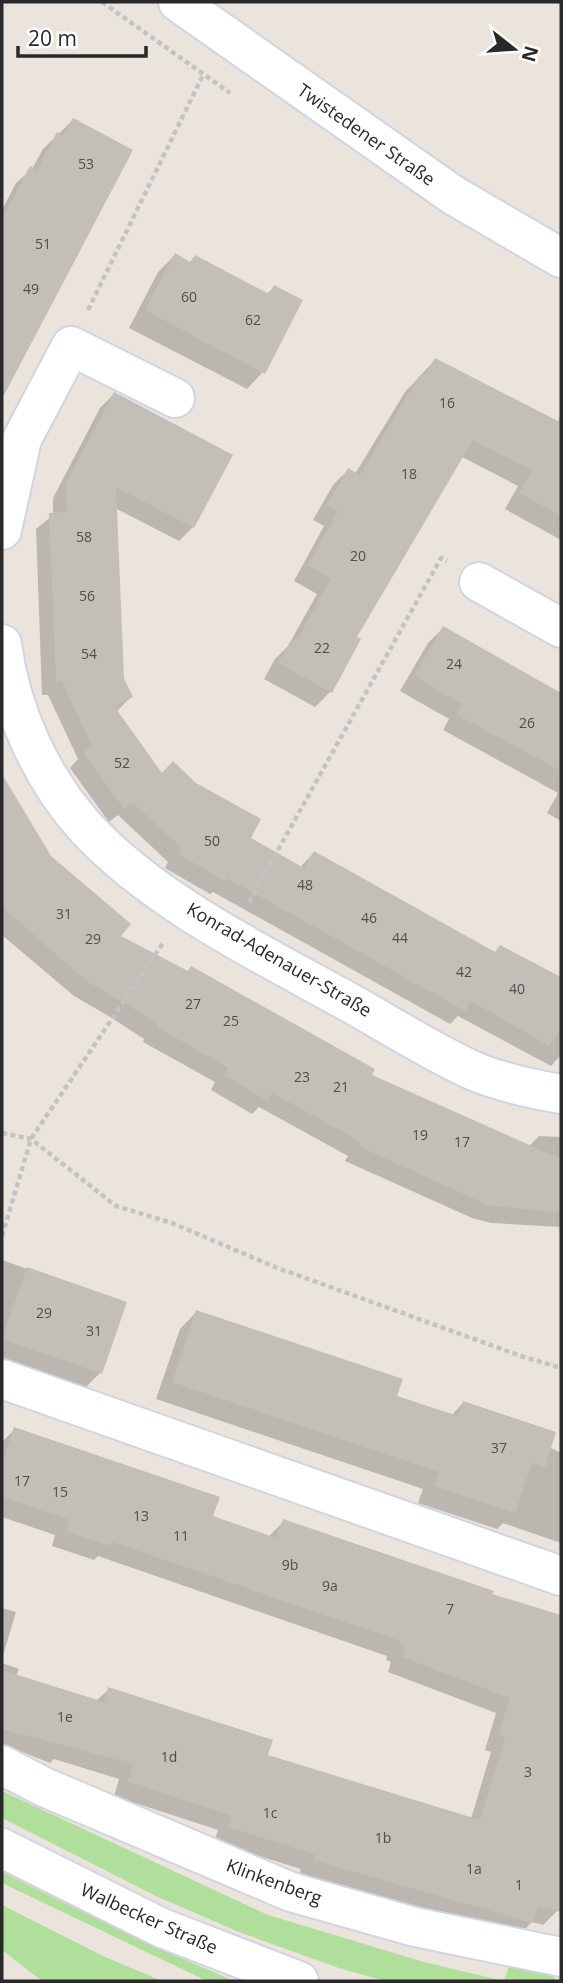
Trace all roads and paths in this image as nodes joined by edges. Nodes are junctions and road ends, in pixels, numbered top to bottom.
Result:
1 (178, 2) edge
2 (225, 37) junction
3 (561, 258) edge
4 (71, 346) junction
5 (175, 398) dead end
6 (2, 530) edge
7 (479, 582) joint
8 (561, 628) edge
9 (2, 644) edge
10 (187, 908) junction
11 (230, 936) junction
12 (561, 1094) edge
13 (2, 1133) edge
14 (32, 1139) junction
15 (2, 1236) edge
16 (561, 1368) edge
17 (2, 1379) edge
18 (561, 1576) edge
19 (2, 1765) edge
20 (2, 1848) edge
21 (561, 1957) edge
22 (299, 1981) edge

1 - 2 street, Twistedener Straße
2 - 3 street, Twistedener Straße
2 - 4 path
4 - 5 street
4 - 6 street
7 - 8 street
7 - 11 path
9 - 10 street, Konrad-Adenauer-Straße
10 - 11 street, Konrad-Adenauer-Straße
10 - 14 path
11 - 12 street, Konrad-Adenauer-Straße
13 - 14 path
14 - 15 path
14 - 16 path
17 - 18 street
19 - 21 street, Klinkenberg
20 - 22 street, Walbecker Straße

